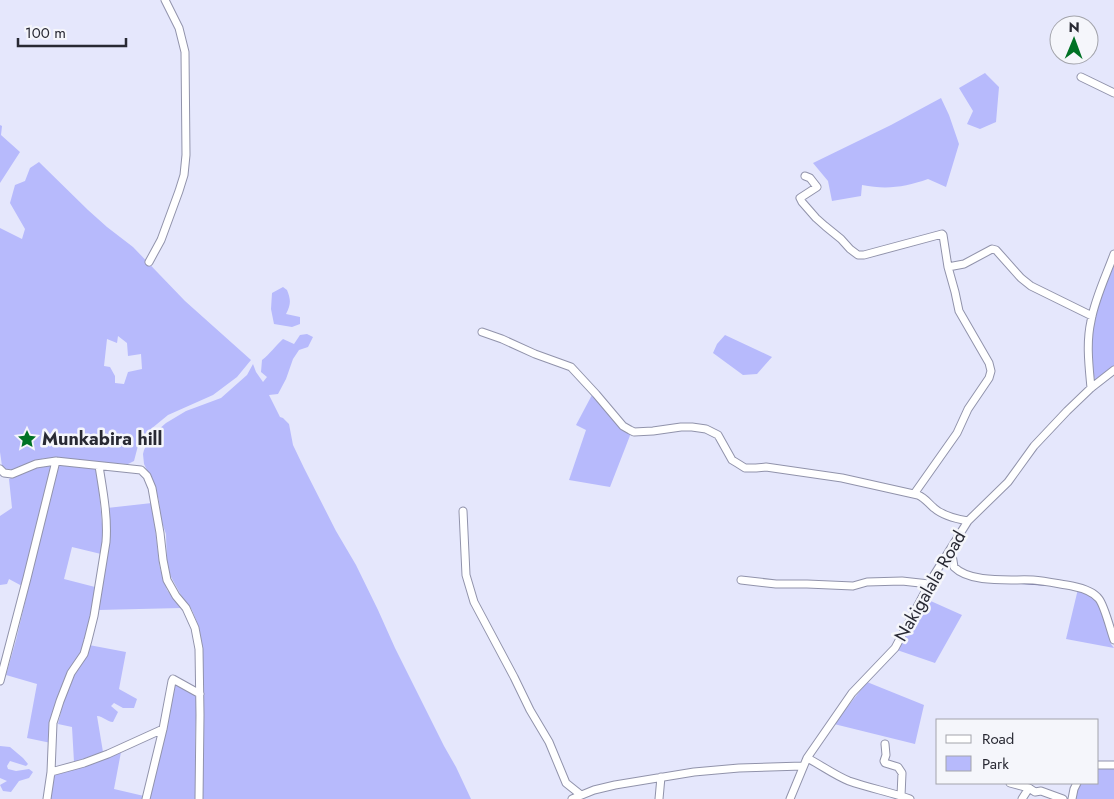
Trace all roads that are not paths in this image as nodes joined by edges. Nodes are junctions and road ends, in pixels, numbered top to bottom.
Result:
1 (164, 0) edge
2 (1081, 78) dead end
3 (1114, 93) edge
4 (805, 176) dead end
5 (1114, 254) edge
6 (149, 262) dead end
7 (948, 267) junction
8 (1092, 316) junction
9 (482, 332) dead end
10 (1114, 370) edge
11 (1091, 388) junction
12 (56, 461) junction
13 (99, 466) junction
14 (0, 469) edge
15 (914, 494) junction
16 (463, 512) dead end
17 (968, 521) junction
18 (951, 548) junction
19 (954, 567) junction
20 (939, 568) junction
21 (741, 580) dead end
22 (929, 584) junction
23 (1114, 640) edge
24 (0, 681) edge
25 (200, 694) junction
26 (163, 729) junction
27 (885, 744) dead end
28 (807, 758) junction
29 (1099, 765) edge
30 (1114, 765) edge
31 (803, 766) junction
32 (51, 772) junction
33 (661, 777) junction
34 (1014, 784) edge
35 (1076, 784) edge
36 (1029, 788) junction
37 (581, 795) junction
38 (901, 796) junction
39 (47, 799) edge
40 (146, 799) edge
41 (199, 799) edge
42 (572, 799) edge
43 (659, 799) edge
44 (790, 799) edge
45 (910, 799) edge
46 (1022, 799) edge
47 (1063, 799) edge
48 (1072, 799) edge

1 - 6 street
2 - 3 street
4 - 7 street
5 - 8 street
7 - 8 street
7 - 15 street
8 - 11 street
9 - 15 street
10 - 11 street, Nakigalala Road
11 - 17 street, Nakigalala Road
12 - 13 street
12 - 14 street
12 - 24 street
13 - 25 street
13 - 32 street
15 - 17 street
16 - 37 street
17 - 18 street, Nakigalala Road
18 - 19 street
18 - 20 street, Nakigalala Road
19 - 20 street
19 - 23 street
20 - 22 street, Nakigalala Road
21 - 22 street
22 - 28 street, Nakigalala Road
25 - 26 street
25 - 41 street
26 - 32 street
26 - 40 street
27 - 38 street
28 - 31 street, Nakigalala Road
28 - 38 street
29 - 30 street
31 - 33 street
31 - 44 street, Nakigalala Road
32 - 39 street
33 - 37 street
33 - 43 street
34 - 36 street
35 - 48 street
36 - 46 street
36 - 47 street
37 - 42 street
38 - 45 street

